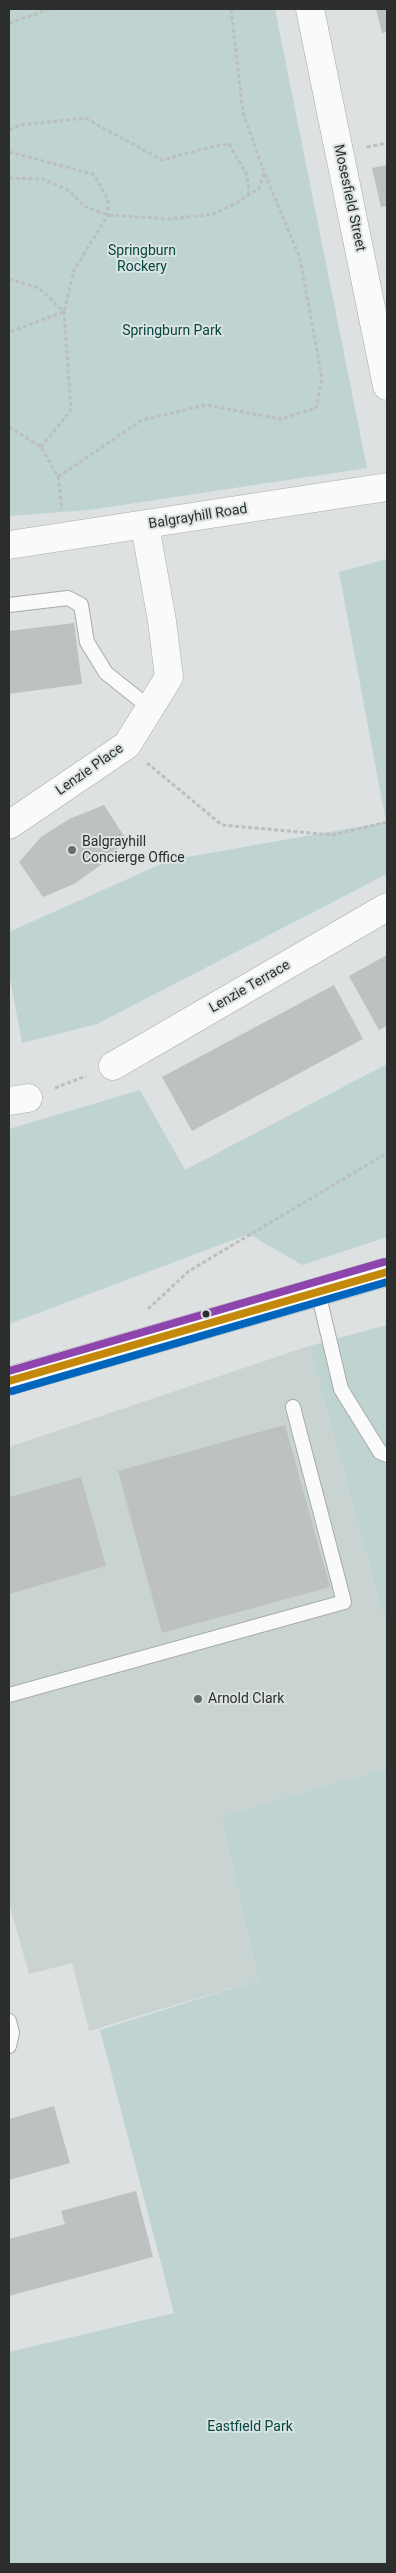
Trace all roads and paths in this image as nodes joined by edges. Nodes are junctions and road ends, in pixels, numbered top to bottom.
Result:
1 (50, 9) edge
2 (231, 9) edge
3 (310, 9) edge
4 (9, 23) edge
5 (9, 130) edge
6 (9, 152) edge
7 (264, 172) junction
8 (9, 178) edge
9 (249, 195) junction
10 (108, 215) junction
11 (9, 279) edge
12 (64, 312) junction
13 (9, 332) edge
14 (387, 386) edge
15 (9, 427) edge
16 (42, 447) junction
17 (58, 478) junction
18 (387, 487) edge
19 (145, 526) junction
20 (65, 536) junction
21 (9, 545) edge
22 (9, 605) edge
23 (150, 708) junction
24 (127, 745) junction
25 (387, 822) edge
26 (9, 825) edge
27 (387, 907) edge
28 (113, 1066) joint
29 (18, 1099) edge
30 (387, 1153) edge
31 (387, 1272) edge
32 (318, 1292) junction
33 (147, 1310) dead end
34 (9, 1382) edge
35 (293, 1407) dead end
36 (387, 1455) edge
37 (9, 1695) edge
38 (9, 2021) edge
39 (9, 2046) edge

1 - 4 path
2 - 7 path
3 - 14 street, Mosesfield Street
5 - 9 path
6 - 10 path
7 - 9 path
7 - 17 path
8 - 10 path
9 - 10 path
10 - 12 path
11 - 12 path
12 - 13 path
12 - 16 path
15 - 16 path
16 - 17 path
17 - 20 path
18 - 19 street, Balgrayhill Road
19 - 20 street, Balgrayhill Road
19 - 23 street, Lenzie Place
20 - 21 street, Balgrayhill Road
22 - 23 lane
23 - 24 street, Lenzie Place
24 - 25 path
24 - 26 street, Lenzie Place
27 - 28 street, Lenzie Terrace
28 - 29 path
30 - 33 path
31 - 32 street
32 - 34 street
32 - 36 lane
35 - 37 lane
38 - 39 lane

